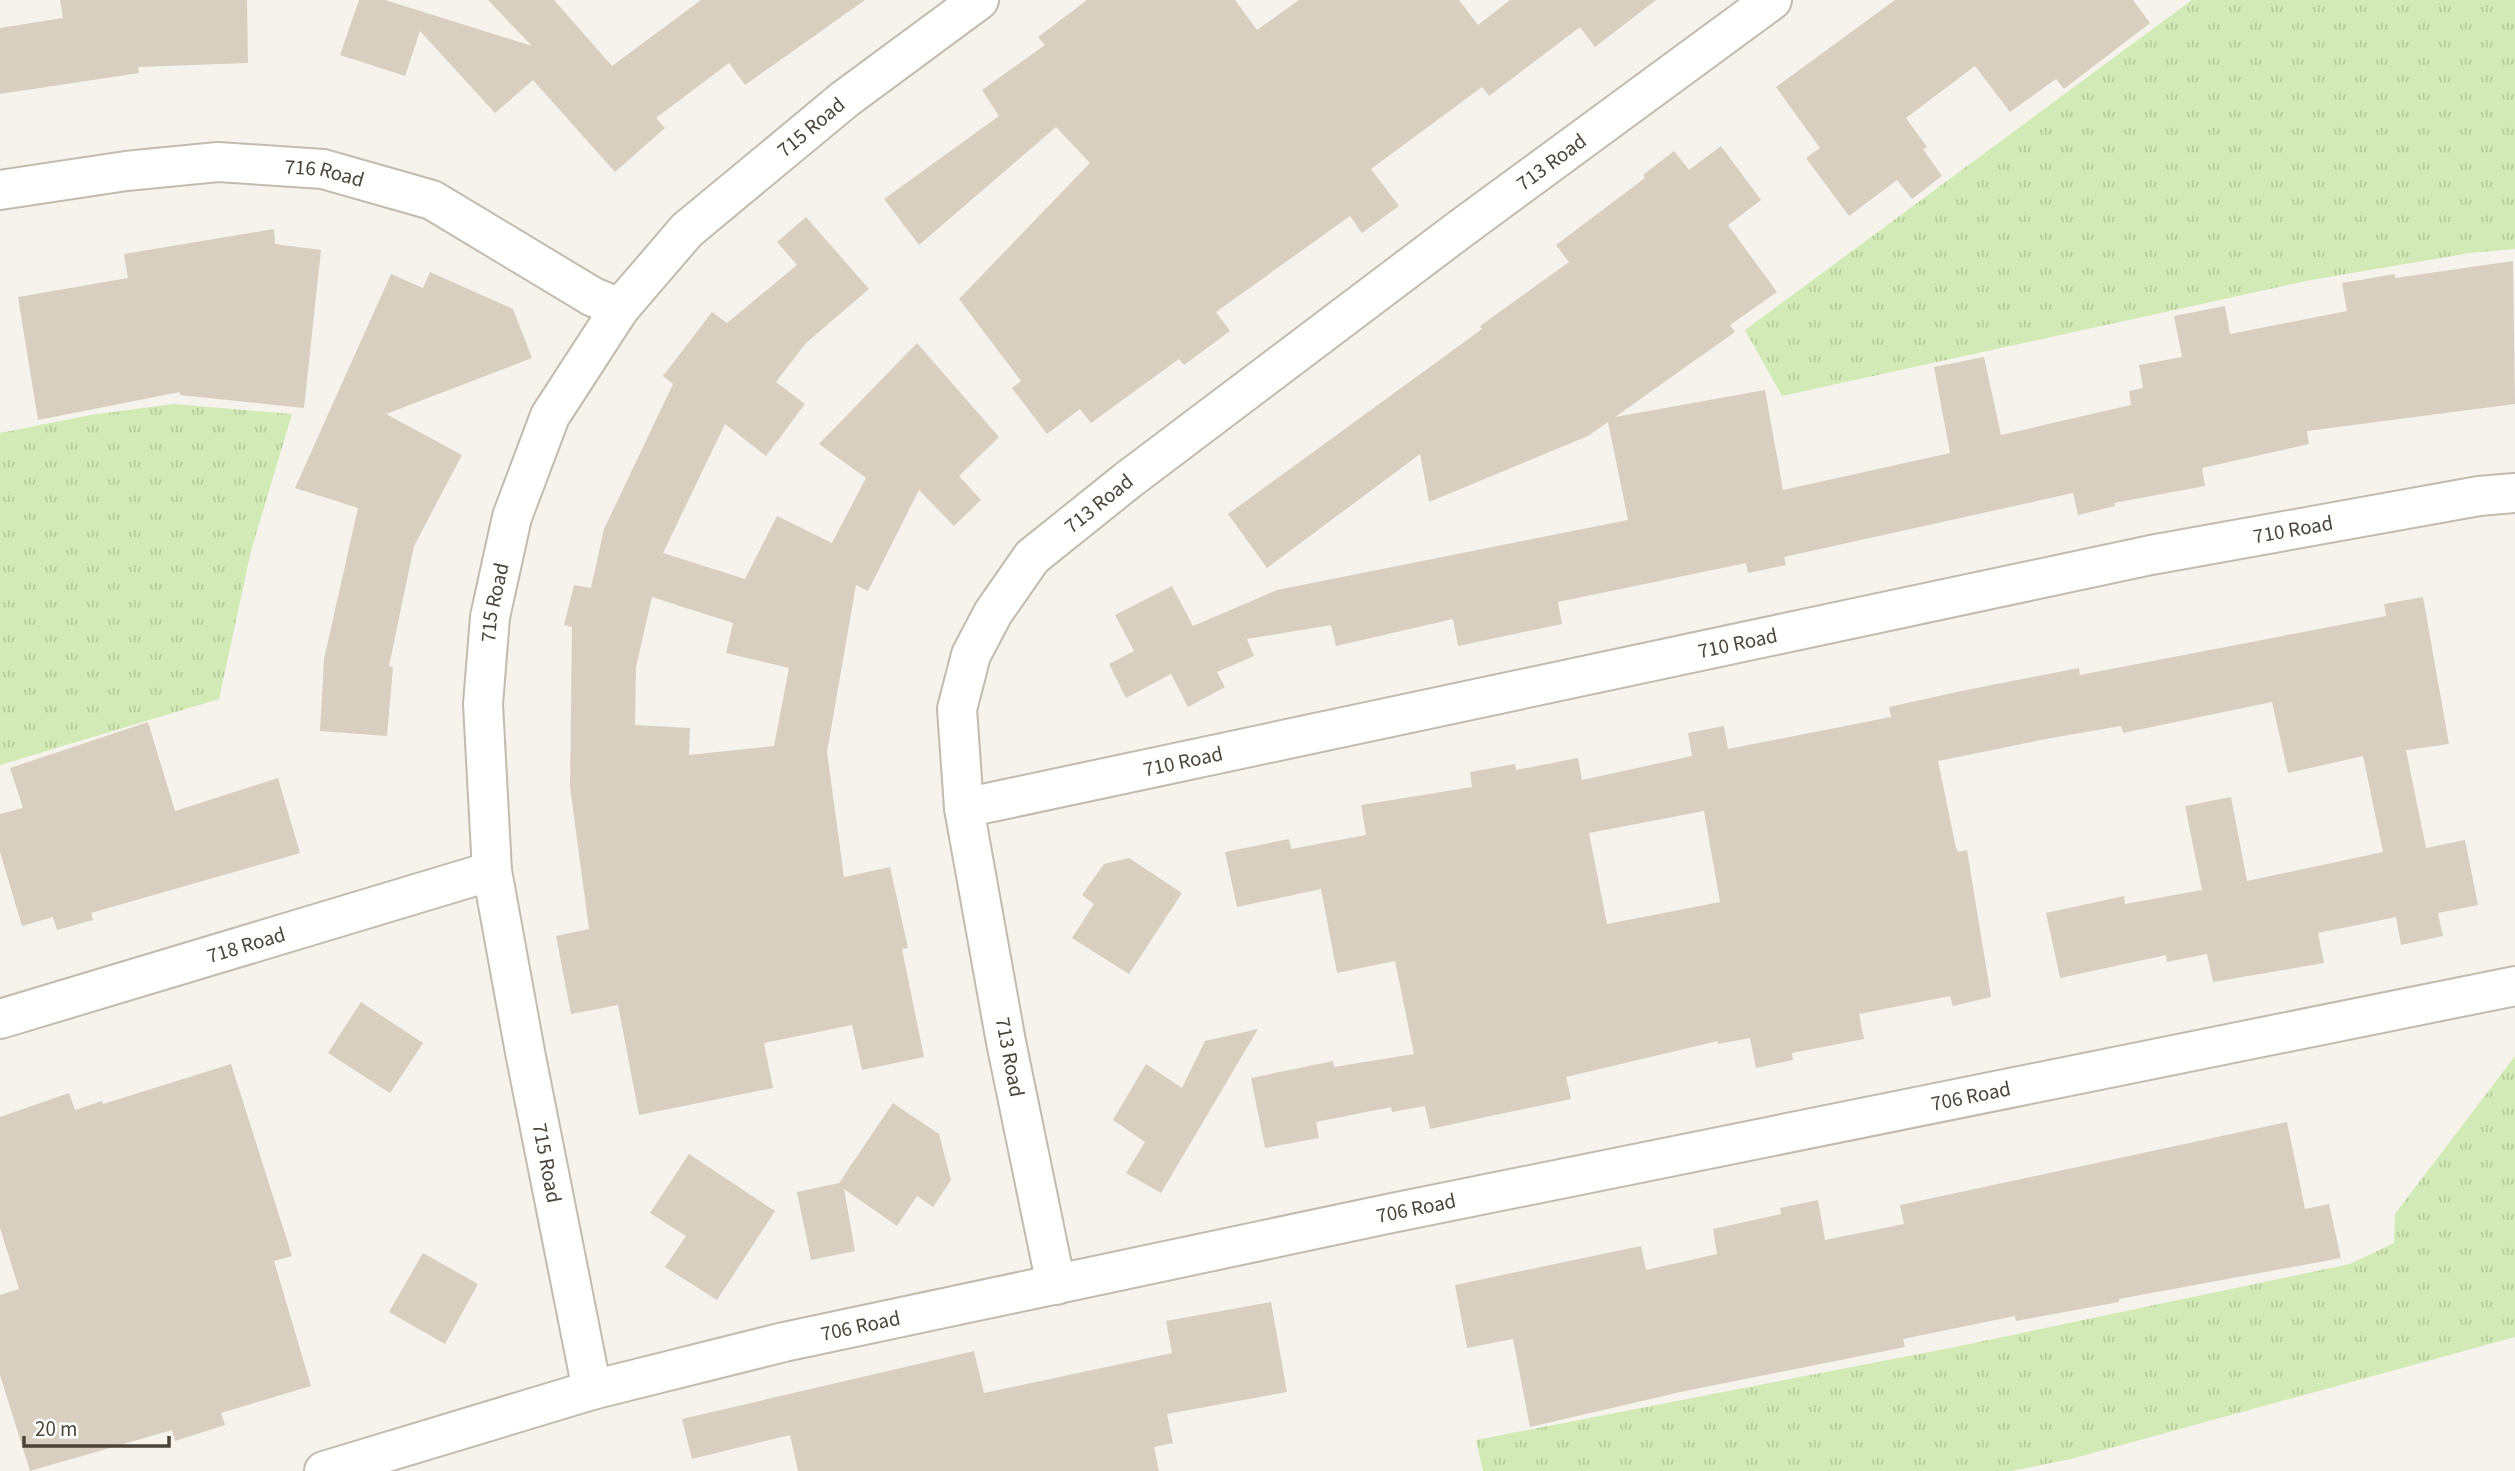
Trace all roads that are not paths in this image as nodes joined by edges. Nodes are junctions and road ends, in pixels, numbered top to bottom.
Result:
1 (979, 0) edge
2 (1772, 0) edge
3 (0, 190) edge
4 (620, 308) junction
5 (2515, 493) edge
6 (964, 808) junction
7 (492, 871) junction
8 (2515, 986) edge
9 (0, 1019) edge
10 (1056, 1284) junction
11 (592, 1390) junction
12 (324, 1471) edge

1 - 4 street, 715 Road
2 - 6 street, 713 Road
3 - 4 street, 716 Road
4 - 7 street, 715 Road
5 - 6 street, 710 Road
6 - 10 street, 713 Road
7 - 9 street, 718 Road
7 - 11 street, 715 Road
8 - 10 street, 706 Road
10 - 11 street, 706 Road
11 - 12 street, 706 Road

